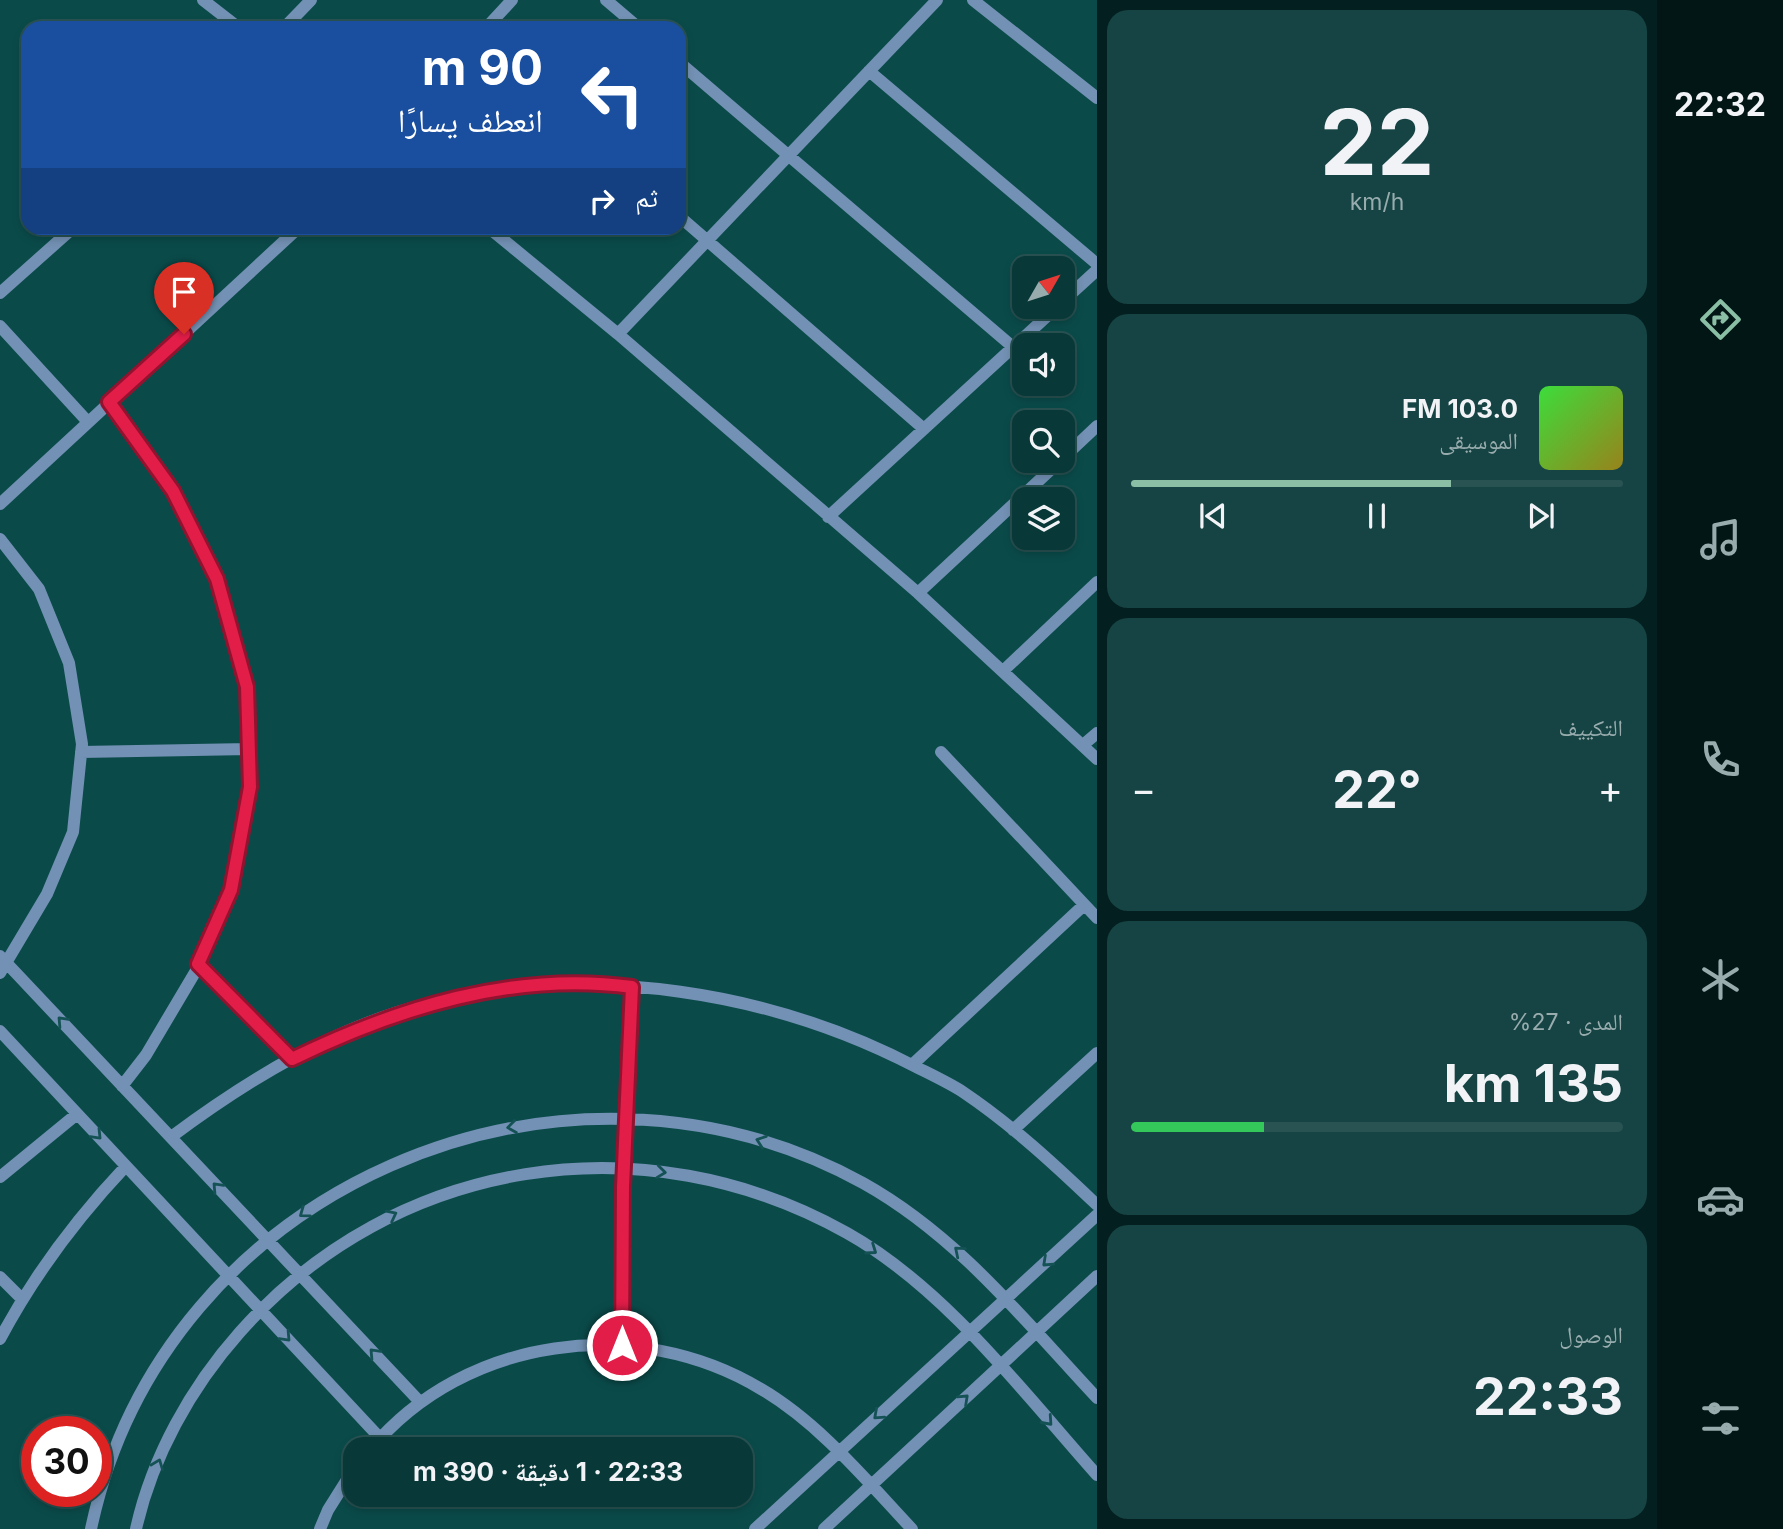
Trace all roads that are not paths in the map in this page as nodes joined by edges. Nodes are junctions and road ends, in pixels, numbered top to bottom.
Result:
1 (202, 0) edge
2 (311, 0) edge
3 (513, 0) edge
4 (606, 0) edge
5 (937, 0) edge
6 (973, 0) edge
7 (230, 21) edge
8 (291, 21) edge
9 (493, 21) edge
10 (631, 21) edge
11 (686, 68) edge
12 (869, 71) junction
13 (1097, 98) edge
14 (788, 155) junction
15 (686, 222) edge
16 (65, 235) edge
17 (291, 235) edge
18 (498, 235) edge
19 (707, 240) junction
20 (1097, 264) edge
21 (1097, 270) edge
22 (1075, 290) edge
23 (0, 293) edge
24 (1044, 319) edge
25 (0, 326) edge
26 (1028, 333) edge
27 (618, 334) junction
28 (1012, 346) edge
29 (1012, 348) edge
30 (109, 402) junction
31 (88, 422) junction
32 (1097, 426) edge
33 (924, 429) junction
34 (1075, 447) edge
35 (1047, 473) edge
36 (0, 504) edge
37 (828, 517) junction
38 (0, 538) edge
39 (1097, 582) edge
40 (918, 593) junction
41 (1004, 670) junction
42 (1097, 733) edge
43 (1083, 745) junction
44 (249, 750) junction
45 (81, 752) junction
46 (941, 752) dead end
47 (1097, 759) edge
48 (1084, 905) junction
49 (1097, 918) edge
50 (3, 964) edge
51 (198, 964) junction
52 (632, 987) junction
53 (0, 1031) edge
54 (1097, 1053) edge
55 (292, 1059) junction
56 (912, 1065) junction
57 (122, 1086) junction
58 (77, 1114) junction
59 (626, 1118) junction
60 (1013, 1130) junction
61 (171, 1137) junction
62 (126, 1166) junction
63 (624, 1167) junction
64 (0, 1177) edge
65 (1097, 1205) edge
66 (1097, 1215) edge
67 (267, 1240) junction
68 (299, 1274) junction
69 (228, 1276) junction
70 (1097, 1276) edge
71 (0, 1277) edge
72 (22, 1299) junction
73 (1007, 1299) junction
74 (260, 1309) junction
75 (1036, 1332) junction
76 (969, 1334) junction
77 (0, 1339) edge
78 (622, 1345) junction
79 (1000, 1366) junction
80 (1097, 1398) edge
81 (420, 1402) junction
82 (379, 1437) edge
83 (381, 1437) edge
84 (836, 1452) junction
85 (1097, 1475) edge
86 (871, 1485) junction
87 (343, 1488) edge
88 (91, 1529) edge
89 (136, 1529) edge
90 (320, 1529) edge
91 (755, 1529) edge
92 (824, 1529) edge
93 (912, 1529) edge

1 - 7 street
2 - 8 street
3 - 9 street
4 - 10 street
5 - 12 street
6 - 13 street
11 - 14 street
12 - 14 street
12 - 20 street
14 - 19 street
14 - 28 street
15 - 19 street
16 - 23 street
17 - 30 street
18 - 27 street
19 - 27 street
19 - 33 street
21 - 22 street
24 - 26 street
25 - 31 street
27 - 37 street
29 - 33 street
30 - 31 street
30 - 44 street
31 - 36 street
32 - 34 street
33 - 37 street
35 - 40 street
37 - 40 street
38 - 45 street
39 - 41 street
40 - 41 street
41 - 43 street
42 - 43 street
43 - 47 street
44 - 45 street
44 - 51 street
45 - 50 street
46 - 48 street
48 - 49 street
48 - 56 street
57 -> 50 street
51 - 55 street
51 - 57 street
52 - 55 street
52 - 56 street
52 - 59 street
53 - 58 street
54 - 60 street
55 - 61 street
56 - 60 street
57 - 61 street
58 -> 62 street
58 - 64 street
59 - 63 street
59 -> 67 street
73 -> 59 street
60 - 65 street
67 -> 61 street
62 - 69 street
62 - 72 street
68 -> 63 street
63 -> 76 street
63 - 78 street
66 -> 73 street
67 - 68 street
67 - 69 street
68 - 74 street
81 -> 68 street
69 - 74 street
69 - 88 street
70 - 75 street
71 - 72 street
72 - 77 street
73 - 75 street
73 - 76 street
74 -> 82 street
89 -> 74 street
75 - 79 street
75 - 80 street
76 - 79 street
76 -> 84 street
78 - 81 street
78 - 84 street
79 -> 85 street
86 -> 79 street
81 - 83 street
84 - 86 street
84 - 91 street
86 - 92 street
86 - 93 street
87 - 90 street

